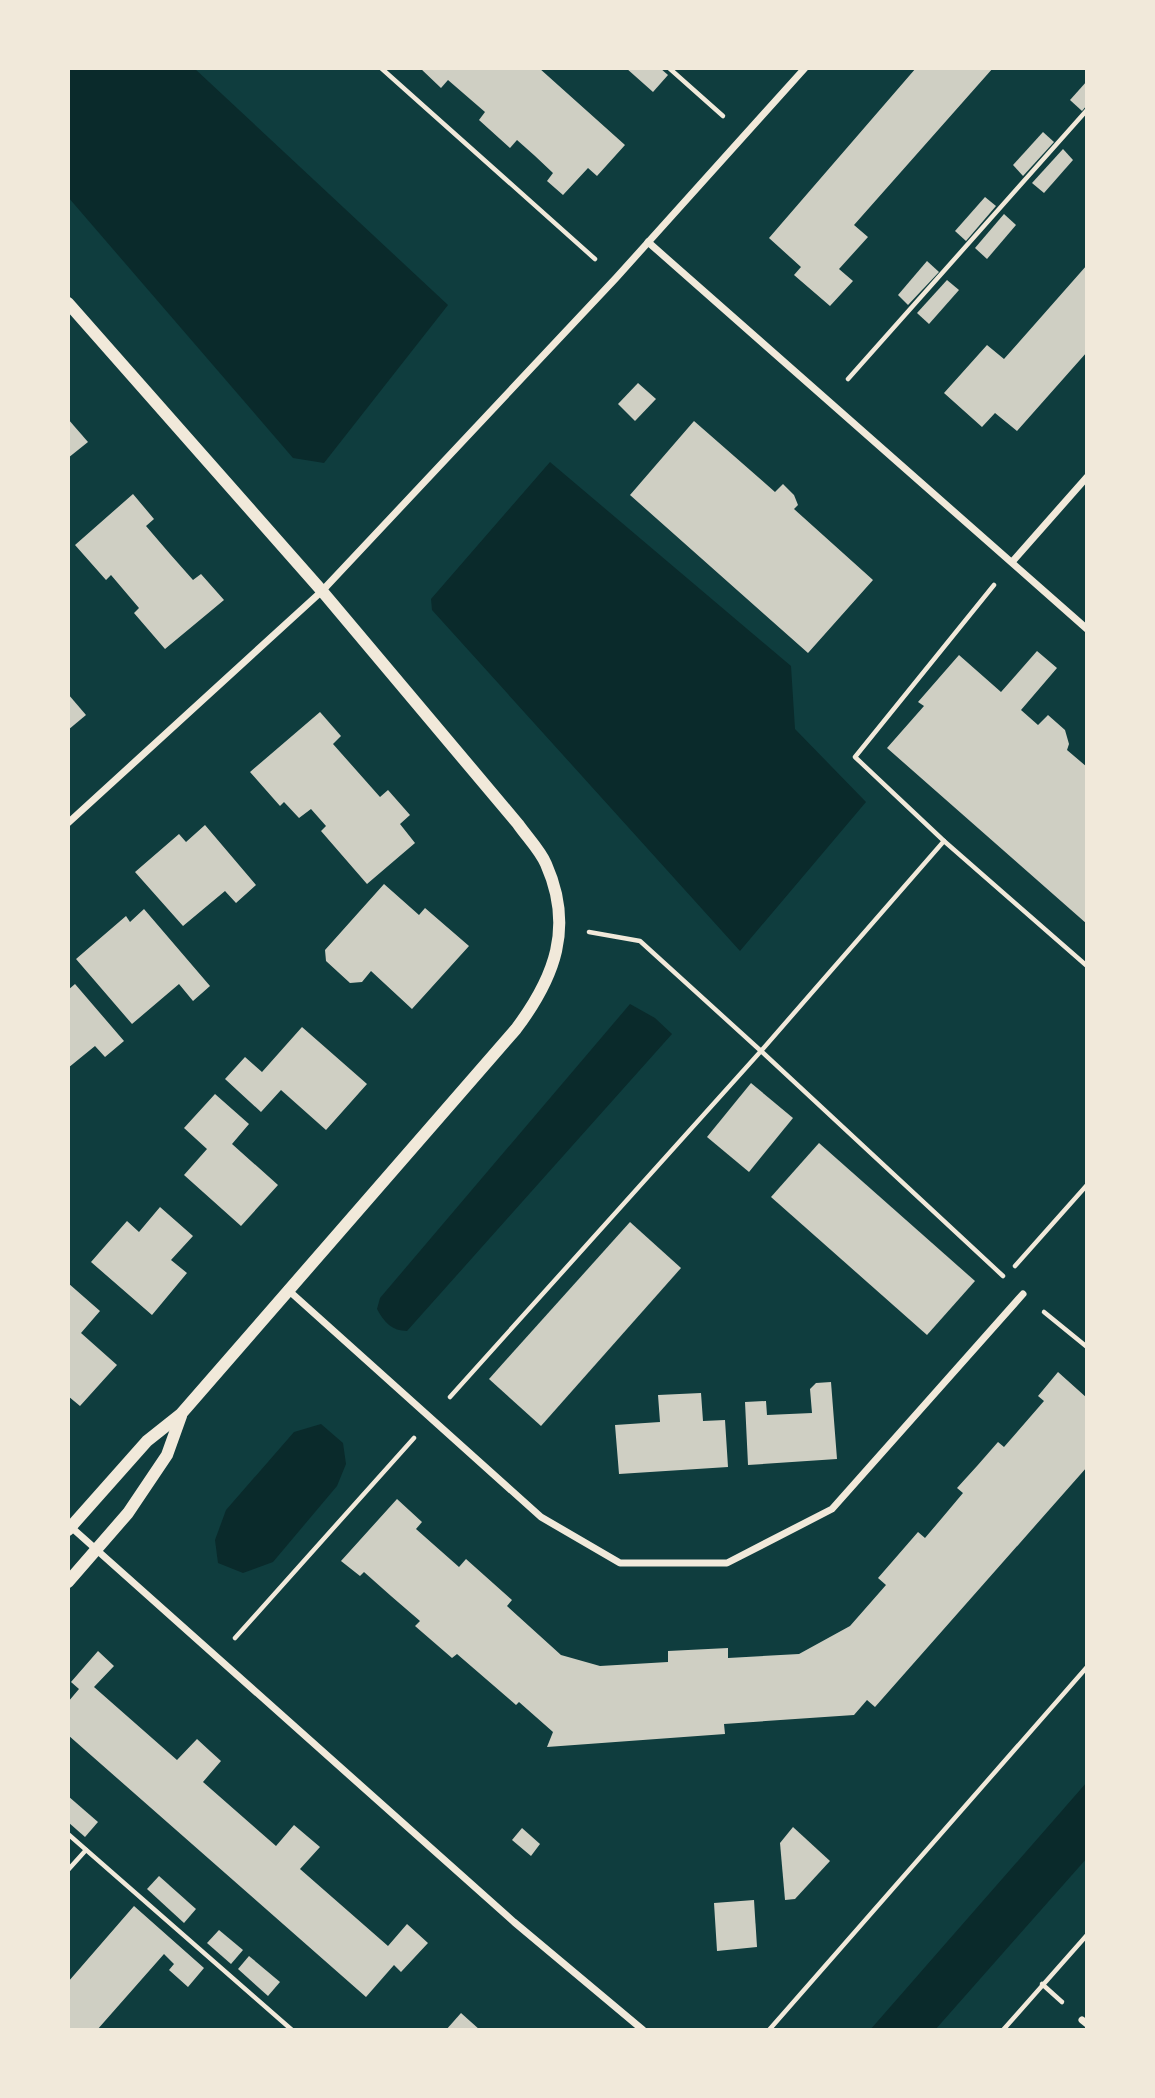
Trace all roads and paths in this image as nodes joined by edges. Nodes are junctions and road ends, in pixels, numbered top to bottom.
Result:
1 (381, 68) edge
2 (669, 68) edge
3 (804, 68) edge
4 (1087, 110) edge
5 (745, 135) junction
6 (648, 242) junction
7 (616, 278) junction
8 (68, 303) edge
9 (829, 401) junction
10 (1087, 477) edge
11 (1012, 562) junction
12 (322, 590) junction
13 (1087, 629) edge
14 (68, 823) edge
15 (944, 841) junction
16 (561, 927) junction
17 (1087, 966) edge
18 (761, 1051) junction
19 (1087, 1185) edge
20 (287, 1289) junction
21 (1023, 1294) junction
22 (1087, 1347) edge
23 (181, 1413) junction
24 (432, 1418) junction
25 (69, 1529) edge
26 (96, 1550) junction
27 (68, 1582) edge
28 (216, 1659) junction
29 (1087, 1667) edge
30 (68, 1835) edge
31 (86, 1850) junction
32 (68, 1870) edge
33 (1087, 1935) edge
34 (292, 2030) edge
35 (643, 2030) edge
36 (769, 2030) edge
37 (1003, 2030) edge

1 - 7 path
2 - 5 path
3 - 5 street
4 - 9 path
5 - 6 street
6 - 7 street
6 - 9 street
7 - 12 street
8 - 12 street
9 - 11 street
10 - 11 street
11 - 13 street
11 - 15 path
12 - 14 street
12 - 16 street
15 - 17 path
15 - 18 path
16 - 18 path
16 - 20 street
18 - 21 path
18 - 24 path
19 - 21 path
20 - 23 street
20 - 24 street
21 - 22 path
21 - 24 street
23 - 25 street
23 - 26 street
24 - 28 path
25 - 26 street
26 - 27 street
26 - 28 street
28 - 35 street
29 - 36 path
30 - 31 path
31 - 32 path
31 - 34 path
33 - 37 path

